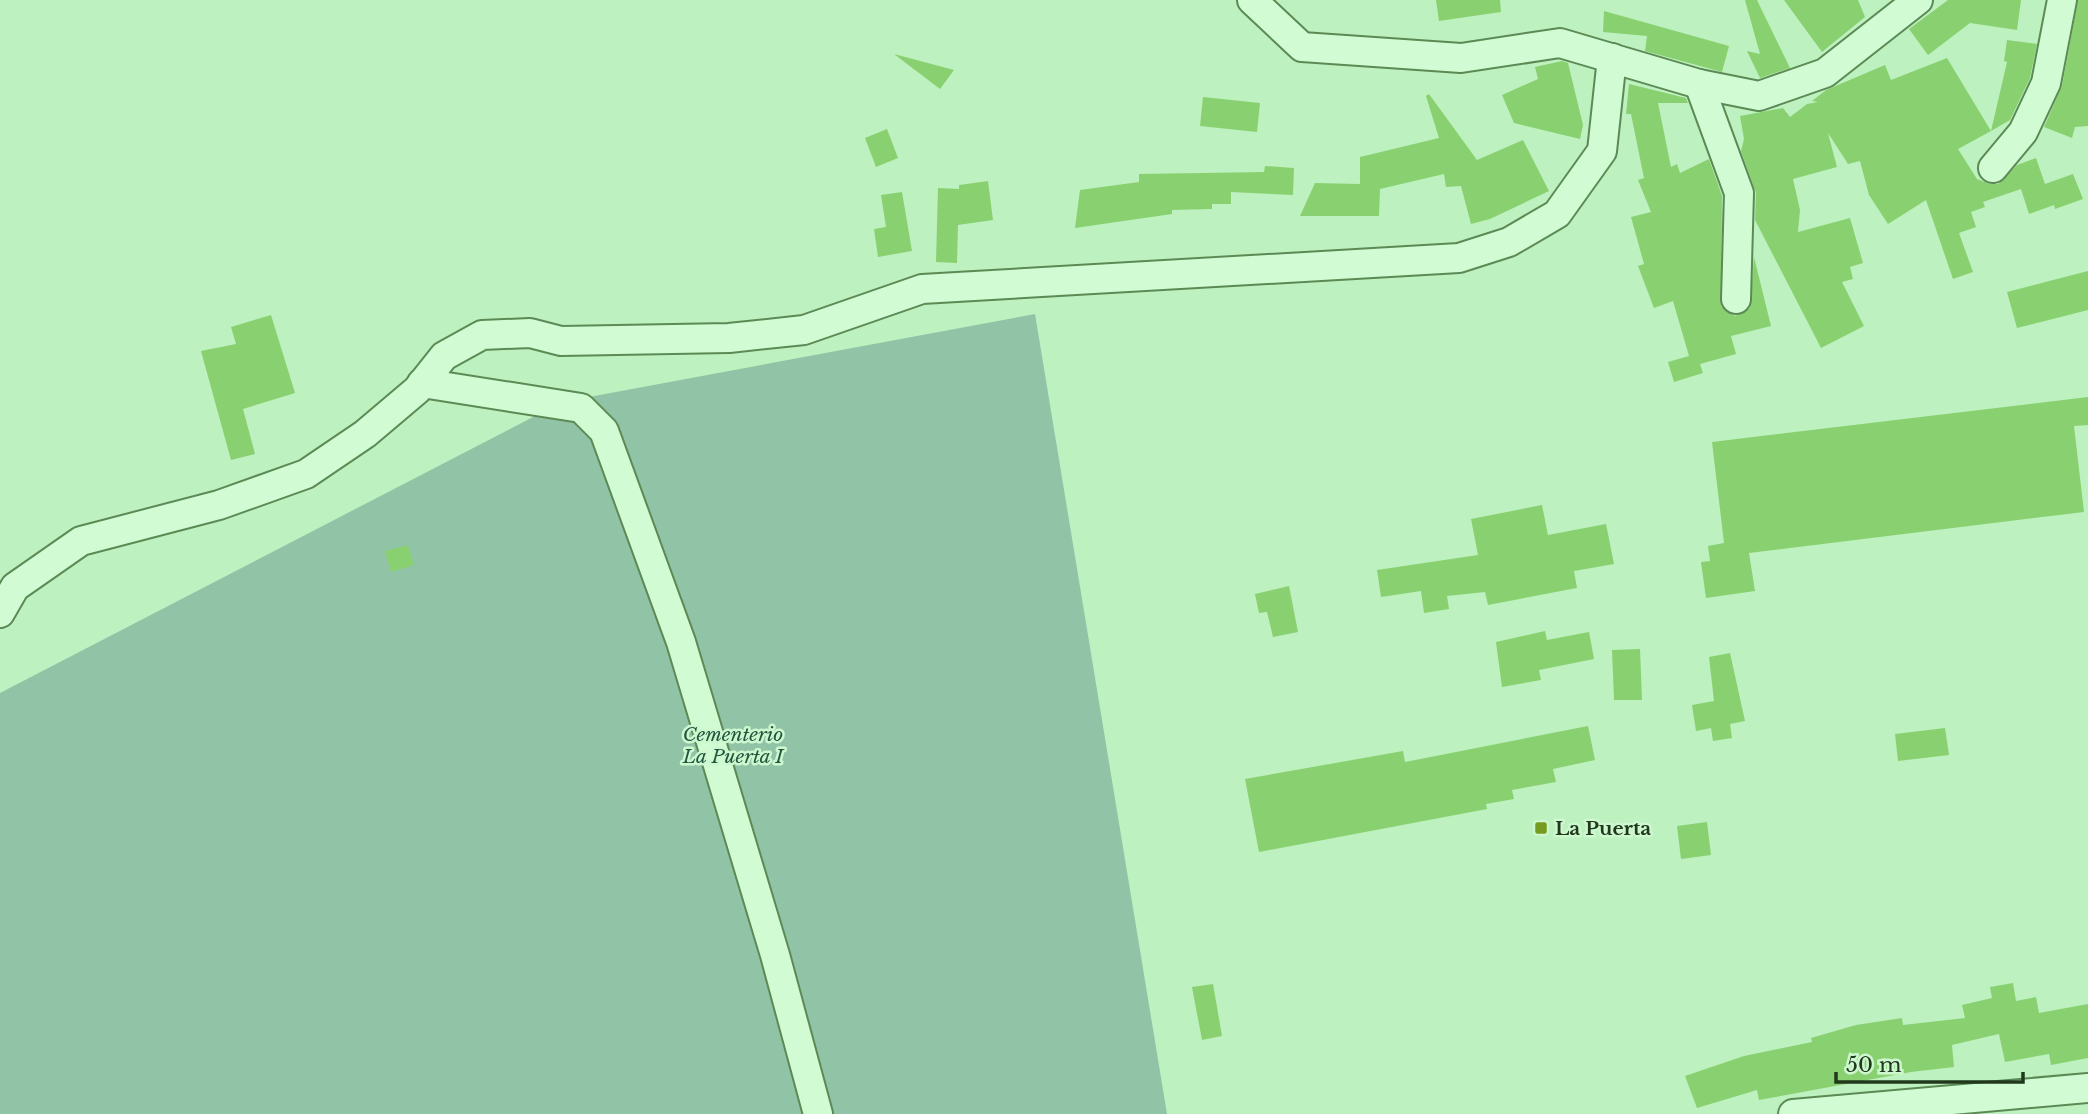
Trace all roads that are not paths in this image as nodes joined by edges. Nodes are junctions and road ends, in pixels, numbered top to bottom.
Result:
1 (1252, 0) edge
2 (1918, 0) edge
3 (2062, 0) edge
4 (1612, 58) junction
5 (1699, 84) junction
6 (1993, 168) dead end
7 (1736, 299) dead end
8 (422, 383) junction
9 (0, 613) edge
10 (2088, 1087) edge
11 (818, 1114) edge
12 (1793, 1114) edge

1 - 4 street
2 - 5 street
3 - 6 street
4 - 5 street
4 - 8 street
5 - 7 street
8 - 9 street
8 - 11 street
10 - 12 street

